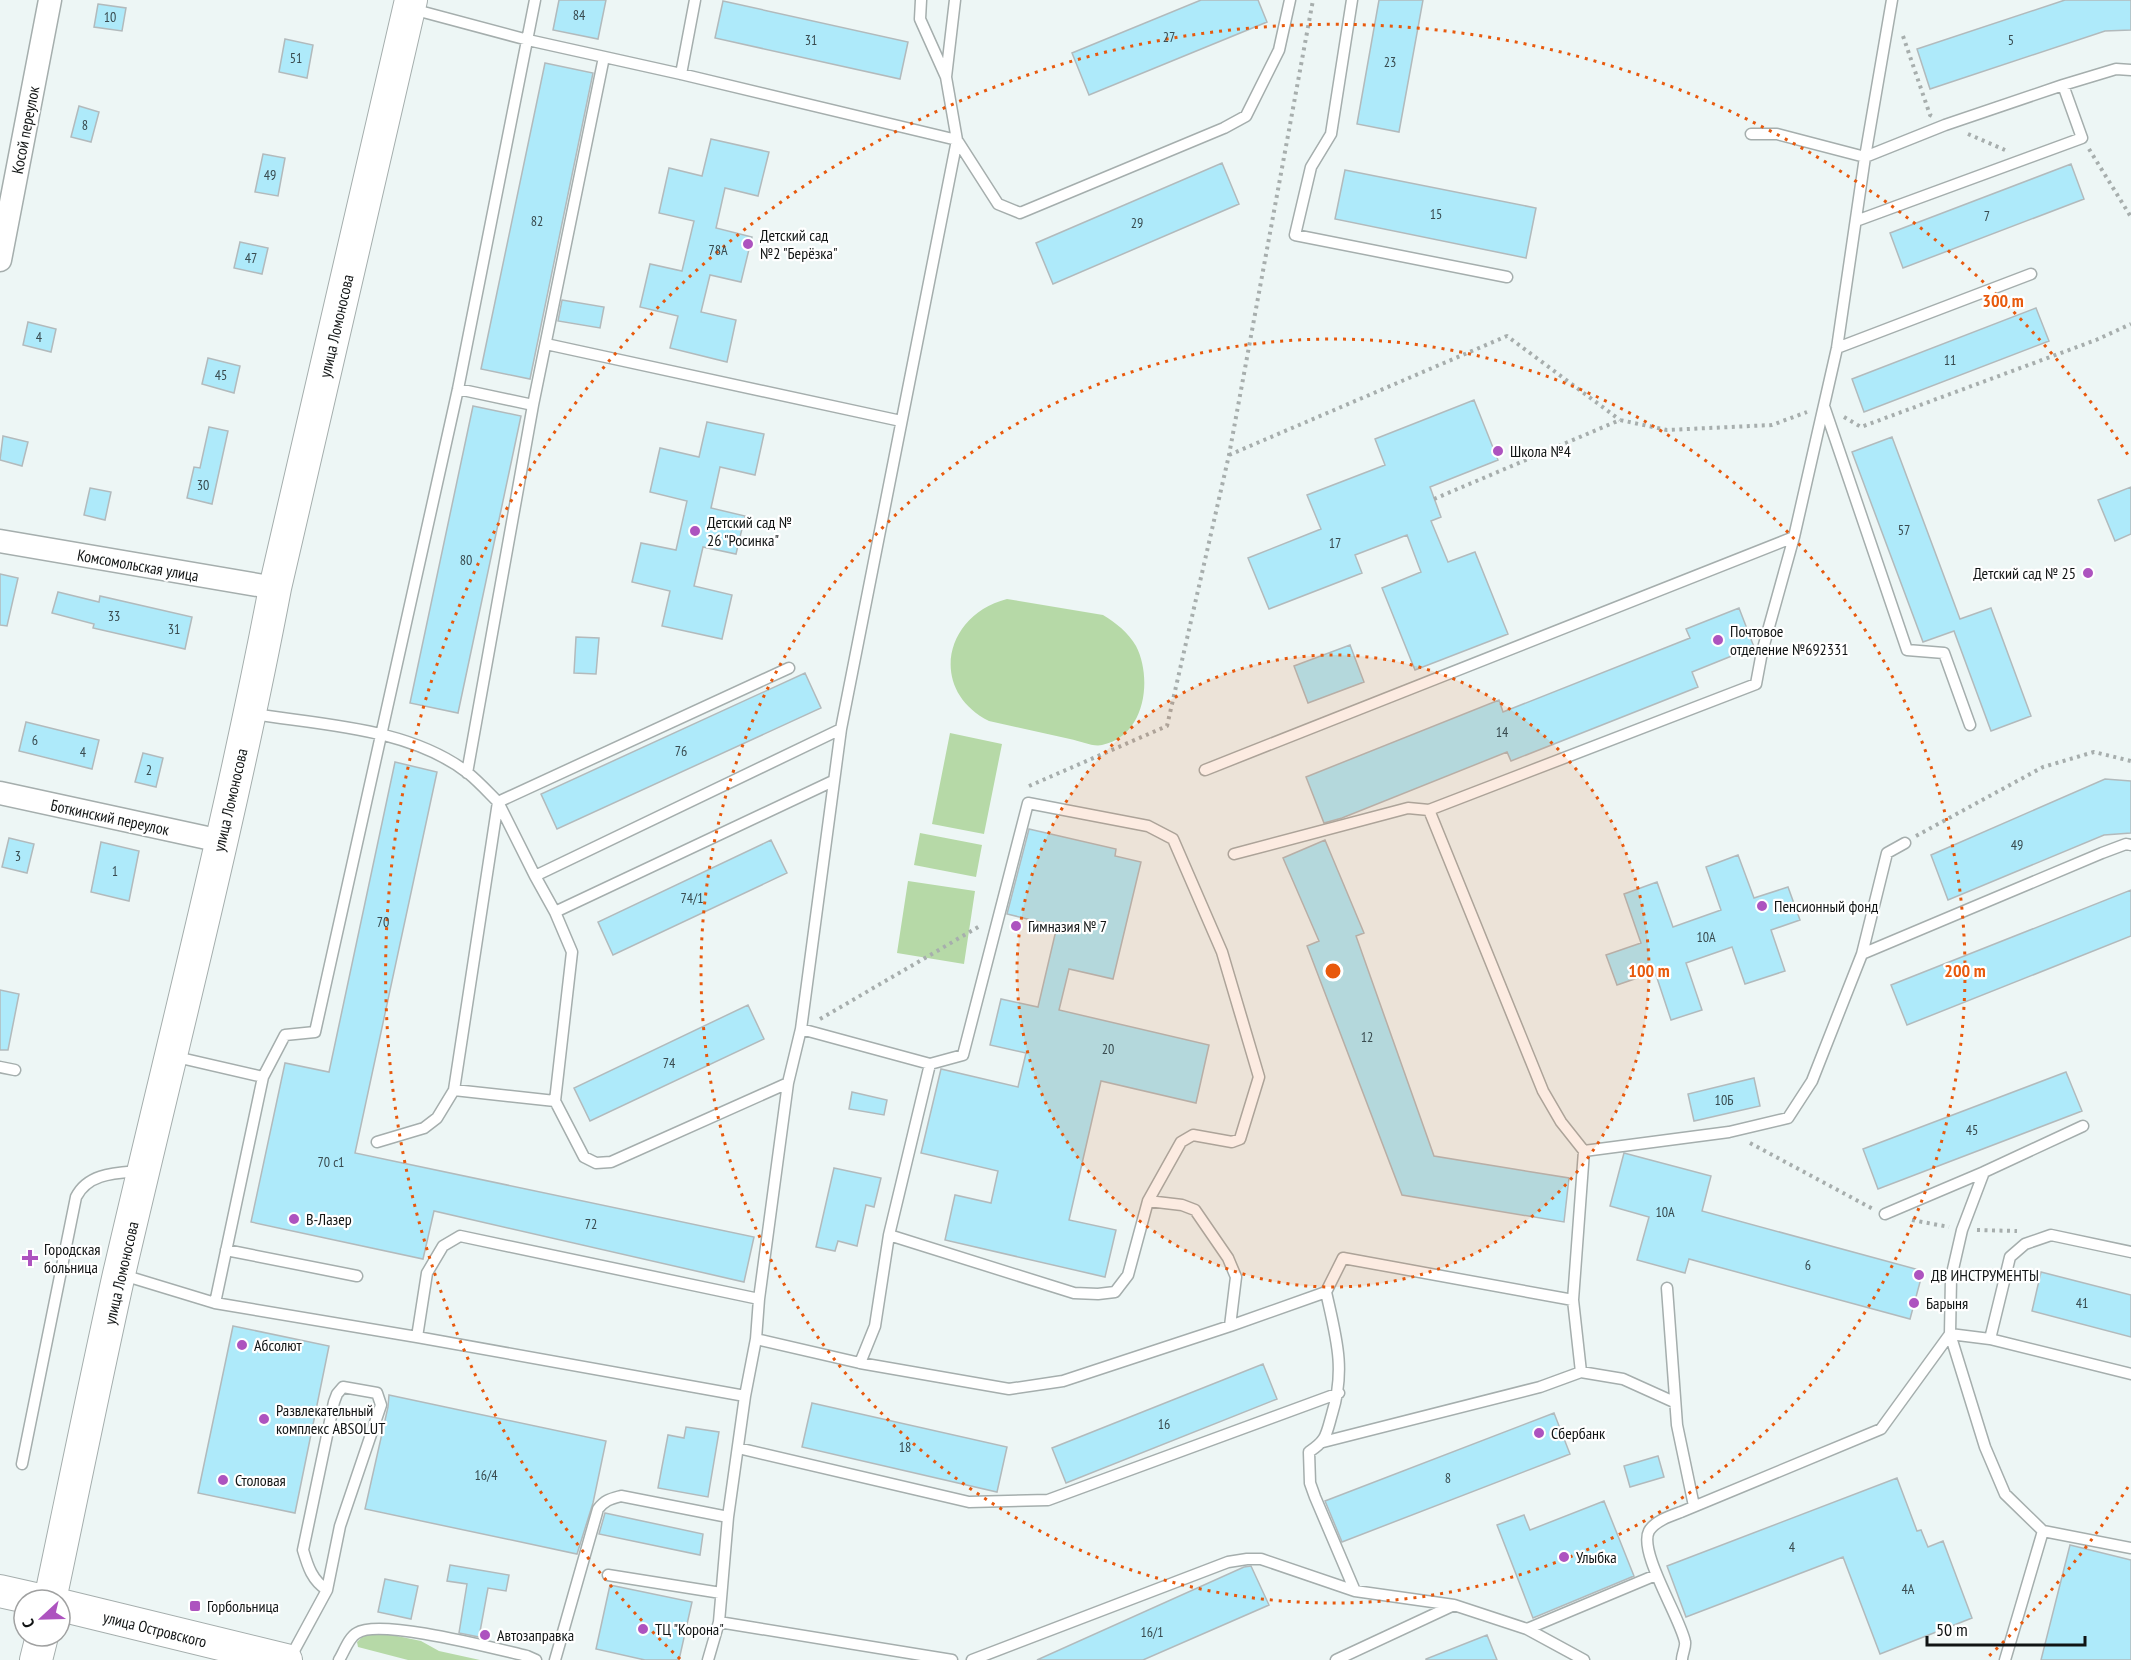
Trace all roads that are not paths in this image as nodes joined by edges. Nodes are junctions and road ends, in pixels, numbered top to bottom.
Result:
1 (50, 0) edge
2 (535, 0) edge
3 (695, 0) edge
4 (921, 0) edge
5 (955, 0) edge
6 (1290, 0) edge
7 (1352, 0) edge
8 (1892, 1) edge
9 (410, 4) edge
10 (528, 40) junction
11 (604, 57) junction
12 (2131, 70) edge
13 (681, 74) junction
14 (946, 77) junction
15 (2062, 85) junction
16 (1751, 135) dead end
17 (957, 140) junction
18 (1865, 157) junction
19 (1856, 221) junction
20 (0, 260) edge
21 (2031, 274) dead end
22 (1507, 277) dead end
23 (546, 344) junction
24 (1837, 348) junction
25 (458, 390) junction
26 (533, 405) junction
27 (1824, 406) junction
28 (901, 421) junction
29 (1794, 537) junction
30 (0, 541) edge
31 (275, 588) junction
32 (789, 668) dead end
33 (249, 714) junction
34 (1970, 725) dead end
35 (841, 729) junction
36 (380, 734) junction
37 (1205, 770) dead end
38 (467, 773) junction
39 (833, 781) junction
40 (0, 793) edge
41 (498, 802) junction
42 (1429, 810) junction
43 (221, 841) junction
44 (1905, 843) road end
45 (2131, 845) edge
46 (1234, 854) dead end
47 (535, 876) junction
48 (555, 912) junction
49 (1862, 954) junction
50 (801, 1029) junction
51 (172, 1056) junction
52 (930, 1064) junction
53 (0, 1067) edge
54 (15, 1070) dead end
55 (263, 1077) junction
56 (788, 1083) junction
57 (454, 1090) junction
58 (555, 1101) junction
59 (2083, 1126) dead end
60 (377, 1142) dead end
61 (1584, 1151) junction
62 (145, 1171) junction
63 (1984, 1172) junction
64 (1148, 1201) junction
65 (1885, 1214) dead end
66 (889, 1235) junction
67 (226, 1250) junction
68 (2131, 1252) edge
69 (119, 1274) junction
70 (357, 1276) dead end
71 (1667, 1288) dead end
72 (1326, 1292) junction
73 (759, 1299) junction
74 (1573, 1300) junction
75 (215, 1303) junction
76 (1230, 1326) junction
77 (1950, 1334) junction
78 (417, 1336) junction
79 (756, 1339) junction
80 (1990, 1339) junction
81 (860, 1363) junction
82 (1581, 1372) junction
83 (2131, 1374) edge
84 (1339, 1393) junction
85 (745, 1396) junction
86 (1674, 1402) junction
87 (1323, 1442) junction
88 (738, 1448) junction
89 (22, 1464) dead end
90 (1694, 1506) junction
91 (728, 1517) junction
92 (2043, 1531) junction
93 (2131, 1548) edge
94 (608, 1575) dead end
95 (1656, 1575) junction
96 (54, 1588) edge
97 (327, 1590) junction
98 (1355, 1591) junction
99 (721, 1593) junction
100 (1454, 1605) junction
101 (72, 1608) edge
102 (720, 1622) junction
103 (1527, 1629) junction
104 (287, 1660) edge
105 (339, 1660) edge
106 (536, 1660) edge
107 (555, 1660) edge
108 (708, 1660) edge
109 (952, 1660) edge
110 (972, 1660) edge
111 (1336, 1660) edge
112 (1584, 1660) edge
113 (1682, 1660) edge
114 (2005, 1660) edge

1 - 20 street, Косой переулок
2 - 10 lane
3 - 13 lane
4 - 14 lane
5 - 14 lane
6 - 17 lane
7 - 22 lane
8 - 18 lane
9 - 10 lane
9 - 31 main road, улица Ломоносова
10 - 11 lane
10 - 25 lane
11 - 13 lane
11 - 23 lane
12 - 15 lane
13 - 17 lane
14 - 17 lane
15 - 18 lane
15 - 19 lane
16 - 18 lane
17 - 28 lane
18 - 19 lane
19 - 24 lane
21 - 24 lane
23 - 26 lane
23 - 28 lane
24 - 27 lane
25 - 26 lane
25 - 36 lane
26 - 38 lane
27 - 29 lane
27 - 34 lane
28 - 35 lane
29 - 37 lane
29 - 42 lane
30 - 31 street, Комсомольская улица
31 - 33 main road, улица Ломоносова
32 - 41 lane
33 - 36 lane
33 - 43 main road, улица Ломоносова
35 - 39 lane
35 - 47 lane
36 - 38 lane
36 - 55 lane
38 - 41 lane
39 - 48 lane
39 - 50 lane
40 - 43 street, Боткинский переулок
41 - 47 lane
41 - 57 lane
42 - 46 lane
42 - 61 lane
43 - 51 main road, улица Ломоносова
44 - 49 lane
45 - 49 lane
47 - 48 lane
48 - 58 lane
49 - 61 lane
50 - 52 lane
50 - 56 lane
51 - 55 lane
51 - 62 main road, улица Ломоносова
52 - 64 lane
52 - 66 lane
53 - 54 lane
55 - 67 lane
56 - 58 lane
56 - 73 lane
57 - 58 lane
57 - 60 lane
59 - 63 lane
61 - 74 lane
62 - 69 main road, улица Ломоносова
62 - 89 lane
63 - 65 lane
63 - 77 lane
64 - 66 lane
64 - 76 lane
66 - 81 lane
67 - 70 lane
67 - 75 lane
68 - 80 lane
69 - 75 lane
69 - 96 main road, улица Ломоносова
71 - 86 lane
72 - 74 lane
72 - 76 lane
72 - 84 lane
73 - 78 lane
73 - 79 lane
74 - 82 lane
75 - 78 lane
76 - 81 lane
77 - 80 lane
77 - 90 lane
77 - 92 lane
78 - 85 lane
79 - 81 lane
79 - 85 lane
80 - 83 lane
82 - 86 lane
82 - 87 lane
84 - 87 lane
84 - 88 lane
85 - 88 lane
86 - 90 lane
87 - 98 lane
88 - 91 lane
90 - 95 lane
91 - 99 lane
91 - 107 lane
92 - 93 lane
92 - 114 lane
94 - 99 lane
95 - 103 lane
95 - 113 lane
97 - 97 lane
97 - 104 lane
98 - 100 lane
98 - 110 lane
99 - 102 lane
100 - 103 lane
100 - 111 lane
101 - 104 main road, улица Островского
102 - 108 lane
102 - 109 lane
103 - 112 lane
105 - 106 lane

